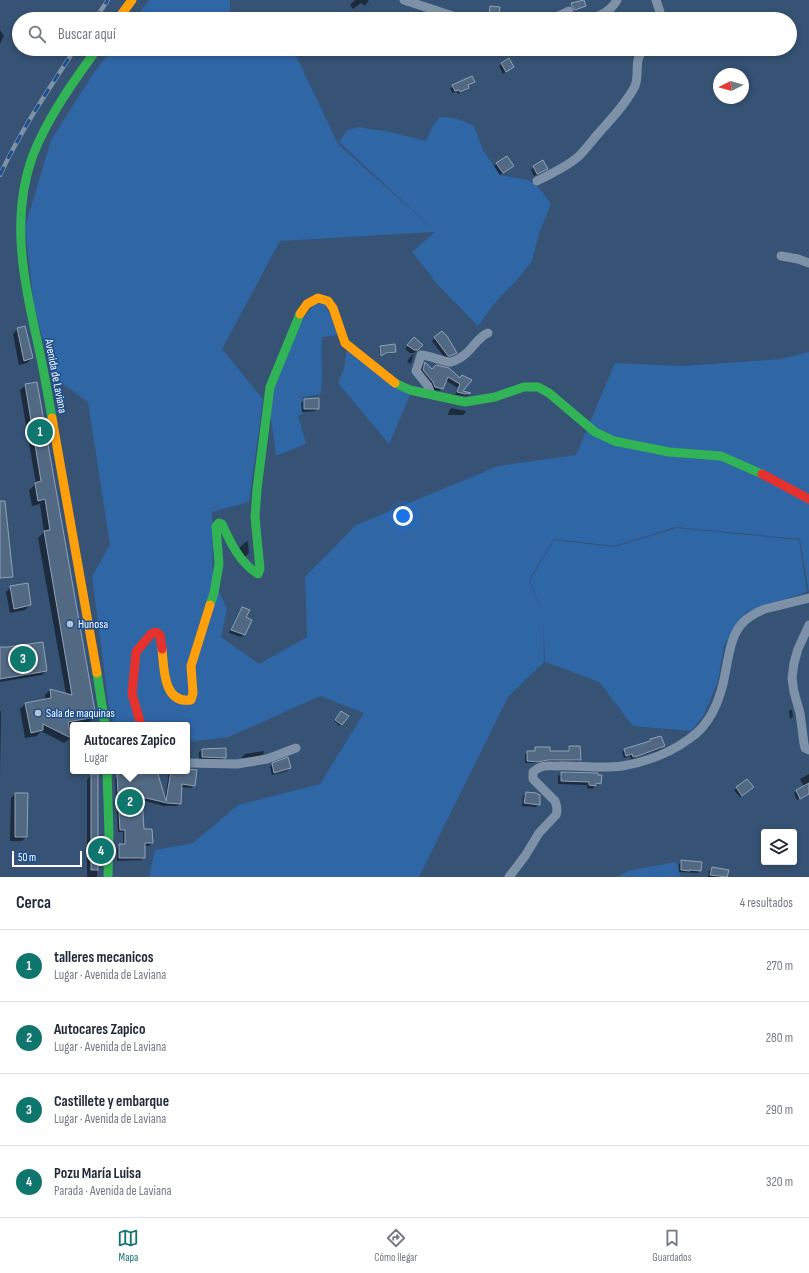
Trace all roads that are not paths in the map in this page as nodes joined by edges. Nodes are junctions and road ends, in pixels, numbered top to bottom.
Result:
1 (132, 0) edge
2 (404, 0) edge
3 (617, 0) edge
4 (656, 0) edge
5 (123, 12) edge
6 (441, 12) edge
7 (606, 12) edge
8 (660, 12) edge
9 (92, 56) edge
10 (638, 56) edge
11 (537, 181) dead end
12 (781, 256) dead end
13 (809, 263) edge
14 (488, 333) dead end
15 (431, 394) junction
16 (809, 499) edge
17 (809, 598) edge
18 (809, 625) edge
19 (104, 722) edge
20 (140, 722) edge
21 (296, 748) dead end
22 (809, 750) edge
23 (190, 763) edge
24 (107, 774) edge
25 (108, 877) edge
26 (509, 877) edge

1 - 5 street
2 - 6 street
3 - 7 street
4 - 8 street
9 - 19 street, Avenida de Laviana
10 - 11 street
12 - 13 street
14 - 15 street
15 - 16 street
15 - 20 street
17 - 26 street
18 - 22 street
21 - 23 street
24 - 25 street

